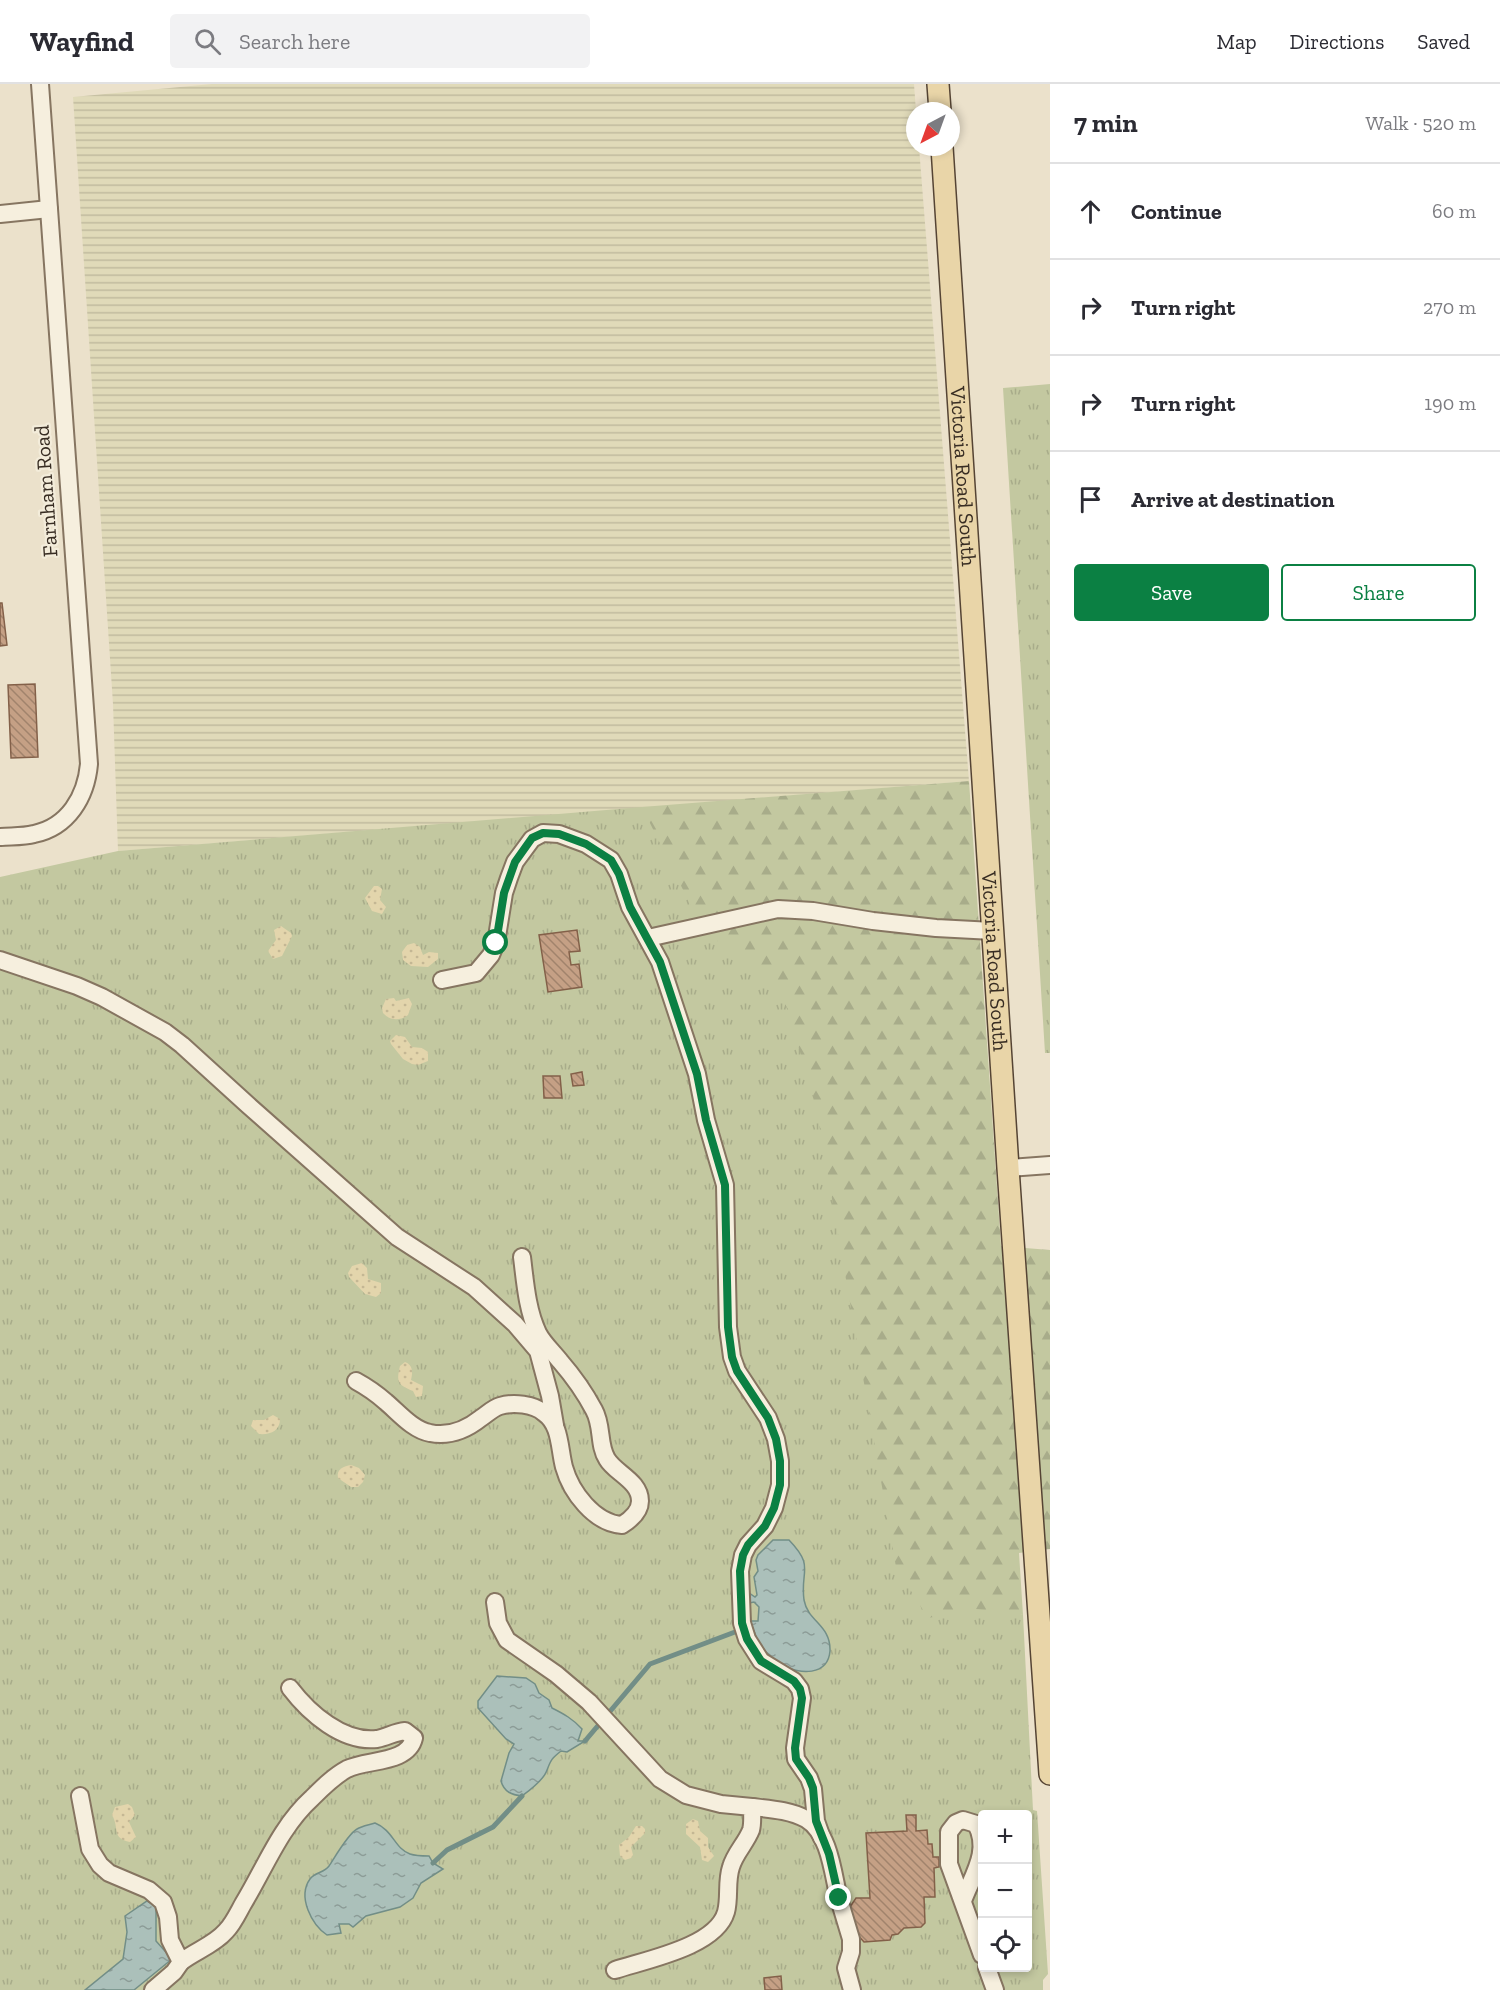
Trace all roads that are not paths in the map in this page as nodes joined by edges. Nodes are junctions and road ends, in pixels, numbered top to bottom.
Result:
1 (40, 84) edge
2 (938, 84) edge
3 (939, 102) edge
4 (943, 156) edge
5 (49, 209) junction
6 (0, 214) edge
7 (0, 837) edge
8 (993, 931) junction
9 (648, 938) junction
10 (0, 960) edge
11 (442, 980) dead end
12 (1050, 1165) edge
13 (1008, 1168) junction
14 (522, 1257) dead end
15 (356, 1381) dead end
16 (555, 1425) junction
17 (495, 1602) dead end
18 (290, 1688) dead end
19 (1050, 1774) edge
20 (80, 1796) dead end
21 (752, 1807) junction
22 (822, 1838) junction
23 (963, 1901) dead end
24 (978, 1944) edge
25 (181, 1962) junction
26 (615, 1970) dead end
27 (988, 1972) edge
28 (153, 1990) edge
29 (852, 1990) edge
30 (995, 1990) edge

1 - 5 street, Farnham Road
2 - 3 main road
4 - 8 main road, Victoria Road South
5 - 6 street
5 - 7 street, Farnham Road
8 - 9 street
8 - 13 main road, Victoria Road South
9 - 11 street
9 - 22 street
10 - 16 street
12 - 13 street
13 - 19 main road, Victoria Road South
14 - 16 street
15 - 16 street
17 - 21 street
18 - 25 street
20 - 25 street
21 - 22 street
21 - 26 street
22 - 29 street
23 - 24 street
25 - 28 street
27 - 30 street

